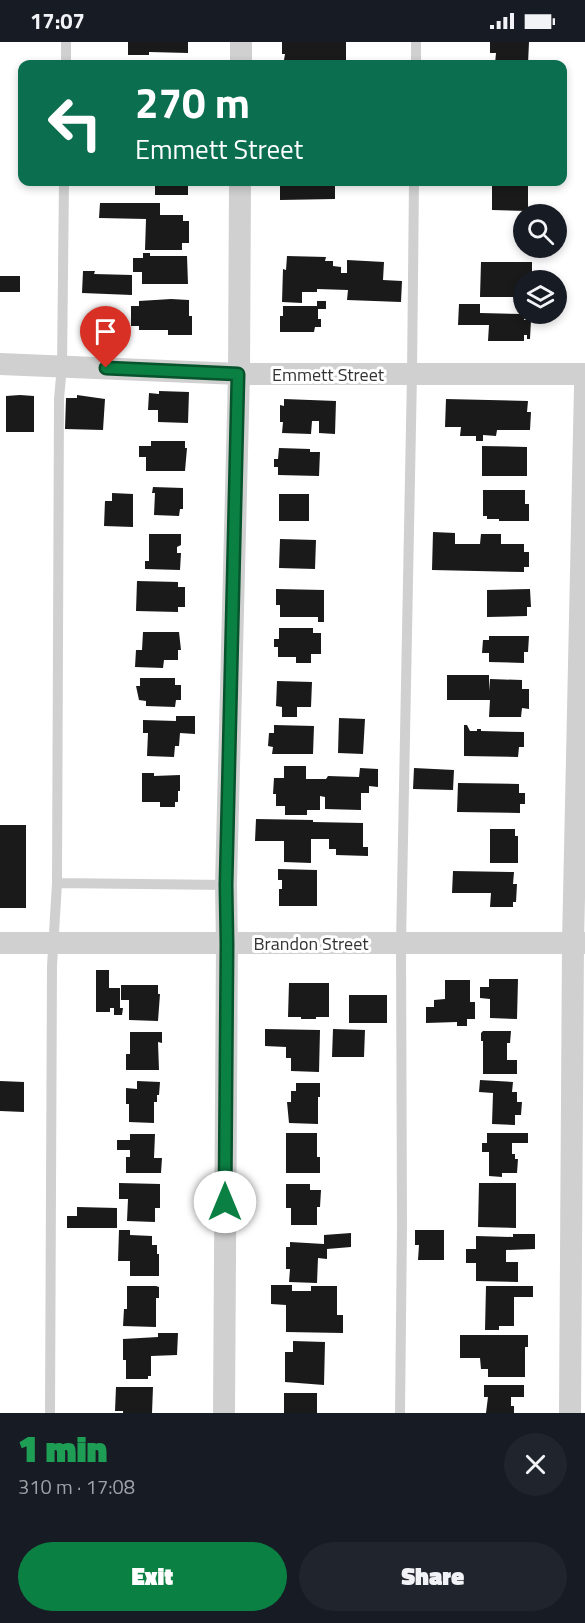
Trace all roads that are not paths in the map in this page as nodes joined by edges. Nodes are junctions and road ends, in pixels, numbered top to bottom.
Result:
1 (66, 42) edge
2 (241, 42) edge
3 (416, 42) edge
4 (66, 60) edge
5 (241, 60) edge
6 (416, 60) edge
7 (64, 186) edge
8 (240, 186) edge
9 (414, 186) edge
10 (0, 364) edge
11 (62, 366) junction
12 (238, 374) junction
13 (412, 374) junction
14 (585, 374) edge
15 (585, 386) edge
16 (57, 883) junction
17 (226, 885) junction
18 (0, 943) edge
19 (53, 943) junction
20 (401, 943) junction
21 (579, 943) edge
22 (227, 944) junction
23 (50, 1413) edge
24 (224, 1413) edge
25 (400, 1413) edge
26 (570, 1413) edge

1 - 4 lane
2 - 5 street
3 - 6 lane
7 - 11 lane
8 - 12 street
9 - 13 lane
10 - 11 street, Emmett Street
11 - 12 street, Emmett Street
11 - 16 lane
12 - 13 street, Emmett Street
12 - 17 street
13 - 14 street, Emmett Street
13 - 20 lane
15 - 21 street
16 - 17 lane
16 - 19 lane
17 - 22 street
18 - 19 street, Brandon Street
19 - 22 street, Brandon Street
19 - 23 lane
20 - 21 street, Brandon Street
20 - 22 street, Brandon Street
20 - 25 lane
21 - 26 street
22 - 24 street

